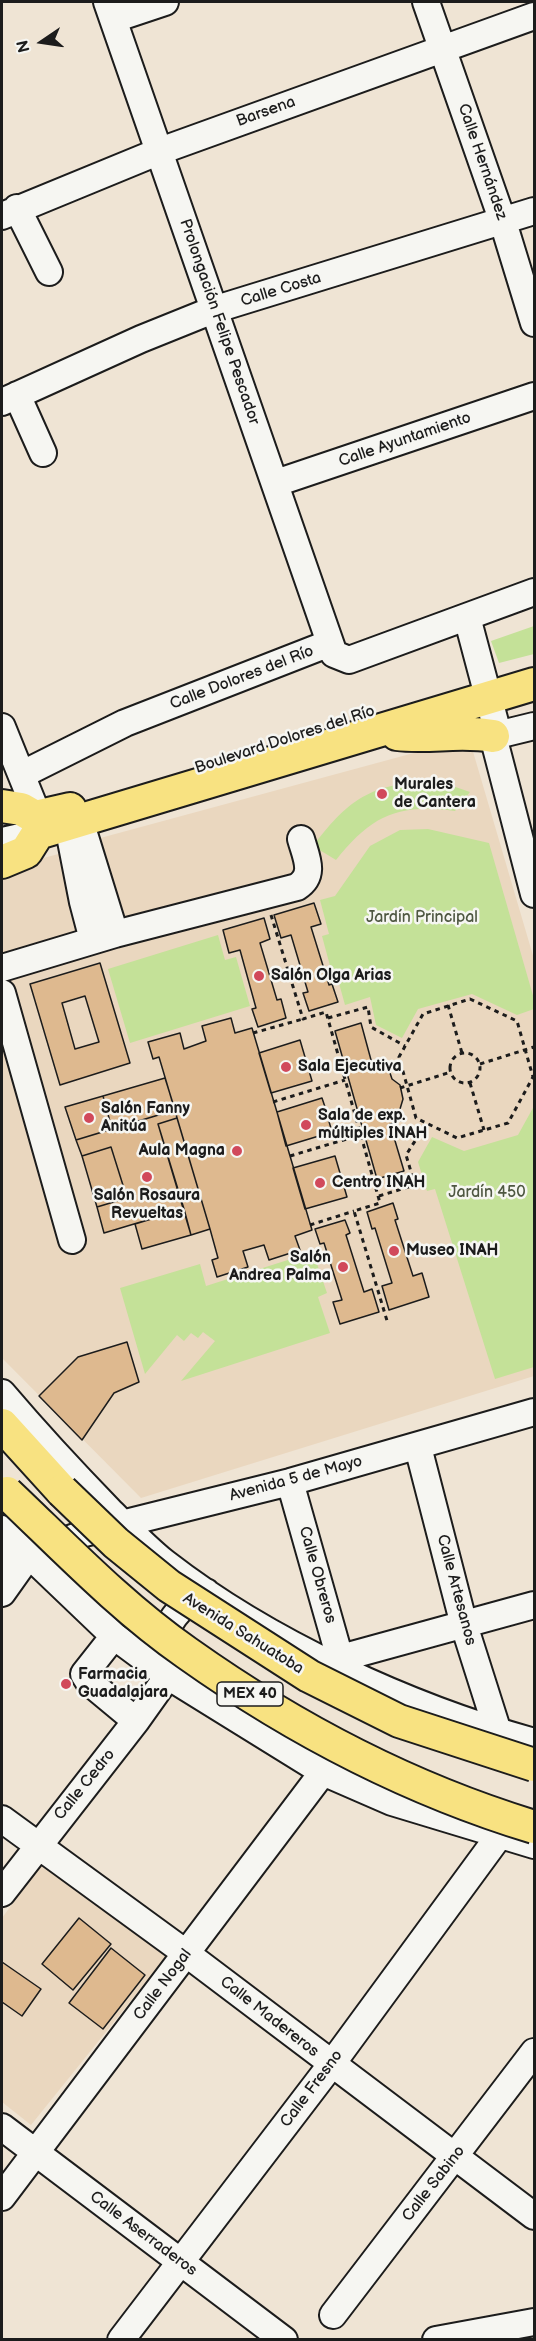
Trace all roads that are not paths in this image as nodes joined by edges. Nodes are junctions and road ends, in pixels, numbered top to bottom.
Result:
1 (165, 2) edge
2 (426, 2) edge
3 (111, 10) edge
4 (534, 16) edge
5 (442, 48) junction
6 (160, 151) junction
7 (534, 211) edge
8 (9, 212) edge
9 (503, 222) junction
10 (49, 272) dead end
11 (213, 310) junction
12 (534, 323) edge
13 (534, 396) edge
14 (9, 398) edge
15 (43, 453) dead end
16 (276, 483) junction
17 (534, 592) edge
18 (459, 620) junction
19 (330, 643) junction
20 (534, 663) edge
21 (534, 684) edge
22 (477, 689) junction
23 (534, 726) edge
24 (2, 727) edge
25 (375, 731) junction
26 (493, 736) junction
27 (23, 774) junction
28 (2, 806) edge
29 (58, 818) junction
30 (2, 824) edge
31 (301, 839) dead end
32 (2, 841) edge
33 (528, 848) edge
34 (2, 861) edge
35 (534, 894) edge
36 (104, 937) junction
37 (2, 968) edge
38 (2, 993) edge
39 (72, 1240) dead end
40 (2, 1402) edge
41 (534, 1412) edge
42 (418, 1447) junction
43 (290, 1482) junction
44 (2, 1486) edge
45 (123, 1524) junction
46 (2, 1529) edge
47 (29, 1555) junction
48 (2, 1557) edge
49 (207, 1592) junction
50 (2, 1593) edge
51 (534, 1605) edge
52 (464, 1625) junction
53 (114, 1636) junction
54 (342, 1664) junction
55 (168, 1676) junction
56 (136, 1721) junction
57 (498, 1732) junction
58 (534, 1742) edge
59 (534, 1766) edge
60 (323, 1772) junction
61 (2, 1819) edge
62 (534, 1827) edge
63 (499, 1836) junction
64 (37, 1845) junction
65 (534, 1845) edge
66 (2, 1893) edge
67 (187, 1954) junction
68 (534, 2052) edge
69 (331, 2065) junction
70 (2, 2127) edge
71 (35, 2152) junction
72 (455, 2158) junction
73 (2, 2197) edge
74 (534, 2216) edge
75 (180, 2263) junction
76 (333, 2315) dead end
77 (534, 2322) edge
78 (516, 2333) edge
79 (450, 2338) edge
80 (122, 2340) edge
81 (284, 2340) edge

1 - 3 street
2 - 5 street, Calle Hernández
3 - 6 street, Prolongación Felipe Pescador
4 - 5 street, Barsena
5 - 6 street, Barsena
5 - 9 street, Calle Hernández
6 - 8 street, Barsena
6 - 11 street, Prolongación Felipe Pescador
7 - 9 street, Calle Costa
8 - 10 street
9 - 11 street, Calle Costa
9 - 12 street, Calle Hernández
11 - 14 street, Calle Costa
11 - 16 street, Prolongación Felipe Pescador
13 - 16 street, Calle Ayuntamiento
14 - 15 street
16 - 19 street, Prolongación Felipe Pescador
17 - 18 street, Calle Dolores del Río
18 - 19 street, Calle Dolores del Río
18 - 22 street
19 - 27 street, Calle Dolores del Río
20 - 22 main road, Boulevard Dolores del Río
21 - 22 main road, Boulevard Dolores del Río
22 - 25 main road, Boulevard Dolores del Río
22 - 26 street
22 - 29 main road, Boulevard Dolores del Río
23 - 26 street
24 - 27 street
25 - 26 main road
25 - 29 main road, Boulevard Dolores del Río
26 - 33 street
27 - 29 street
28 - 29 main road
29 - 30 street
29 - 32 street
29 - 34 main road
29 - 36 street
31 - 36 street
33 - 35 street
36 - 37 street
38 - 39 street
40 - 45 street, Avenida Sahuatoba
40 - 59 main road, Avenida Sahuatoba / MEX 40, bridge
41 - 42 street, Avenida 5 de Mayo
42 - 43 street, Avenida 5 de Mayo
42 - 52 street, Calle Artesanos
43 - 45 street, Avenida 5 de Mayo
43 - 54 street, Calle Obreros
44 - 62 main road, MEX 40, bridge
45 - 47 street, Avenida 5 de Mayo
45 - 49 street, Avenida Sahuatoba
46 - 47 street
47 - 48 street, Avenida 5 de Mayo
47 - 50 street
47 - 53 street
49 - 54 street, Avenida Sahuatoba
49 - 55 street
51 - 52 street
52 - 54 street
52 - 57 street, Calle Artesanos
53 - 55 street
53 - 56 street
54 - 57 street, Avenida Sahuatoba
55 - 56 street, Calle Cedro
55 - 60 street
56 - 64 street, Calle Cedro
57 - 58 street, Avenida Sahuatoba
60 - 63 street
60 - 67 street, Calle Nogal
61 - 64 street, Calle Madereros
63 - 65 street
63 - 69 street, Calle Fresno
64 - 66 street, Calle Cedro
64 - 67 street, Calle Madereros
67 - 69 street, Calle Madereros
67 - 71 street, Calle Nogal
68 - 72 street, Calle Sabino
69 - 72 street, Calle Madereros
69 - 75 street, Calle Fresno
70 - 71 street, Calle Aserraderos
71 - 73 street, Calle Nogal
71 - 75 street, Calle Aserraderos
72 - 74 street, Calle Madereros
72 - 76 street, Calle Sabino
75 - 80 street, Calle Fresno
75 - 81 street, Calle Aserraderos
77 - 78 street
78 - 79 street

